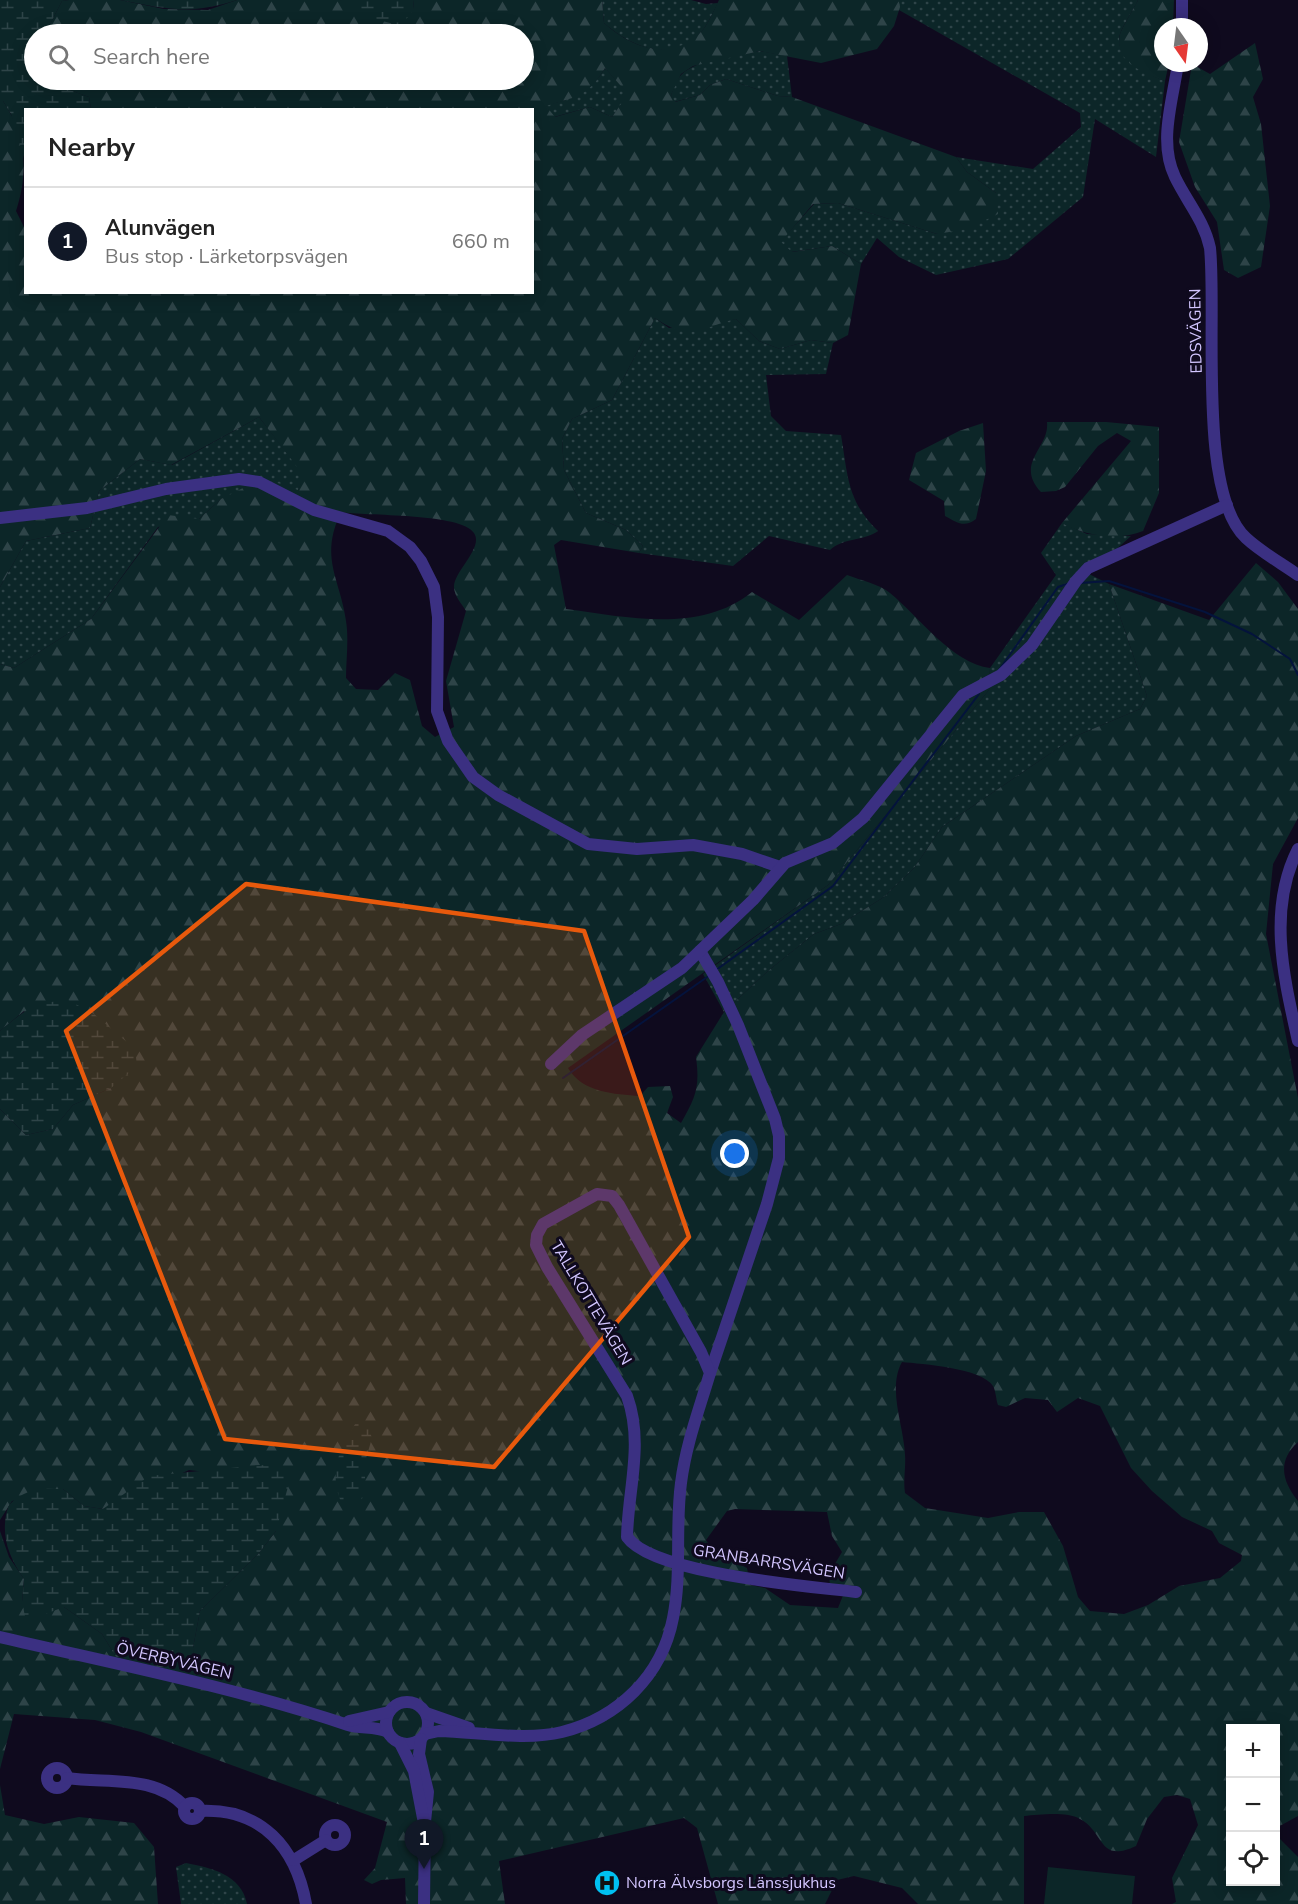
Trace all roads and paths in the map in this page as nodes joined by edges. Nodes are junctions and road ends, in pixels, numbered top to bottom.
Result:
1 (1182, 0) edge
2 (1182, 18) edge
3 (1177, 72) edge
4 (1227, 505) junction
5 (0, 518) edge
6 (1298, 575) edge
7 (1298, 849) edge
8 (780, 867) junction
9 (700, 951) junction
10 (1298, 1041) edge
11 (551, 1064) dead end
12 (709, 1370) junction
13 (677, 1564) junction
14 (856, 1592) dead end
15 (0, 1637) edge
16 (389, 1712) junction
17 (426, 1713) junction
18 (339, 1721) junction
19 (388, 1732) junction
20 (482, 1732) junction
21 (423, 1736) junction
22 (400, 1743) junction
23 (68, 1778) dead end
24 (424, 1822) junction
25 (326, 1840) dead end
26 (294, 1860) junction
27 (306, 1904) edge
28 (424, 1904) edge

1 - 2 street
3 - 4 street, EDSVÄGEN
4 - 6 street, EDSVÄGEN
4 - 8 street
5 - 8 street
7 - 10 street
8 - 9 street
9 - 11 street
9 - 12 street
12 - 13 street
12 - 13 street, TALLKOTTEVÄGEN
13 - 14 street, GRANBARRSVÄGEN
13 - 20 street
15 - 18 street, ÖVERBYVÄGEN
16 - 17 street
16 - 18 street, ÖVERBYVÄGEN
16 - 19 street
17 - 20 street
17 - 21 street
18 - 19 street, ÖVERBYVÄGEN
19 - 22 street
20 - 21 street
21 - 22 street
21 - 24 street
22 - 24 street
23 - 26 street
24 - 28 street
25 - 26 street
26 - 27 street

